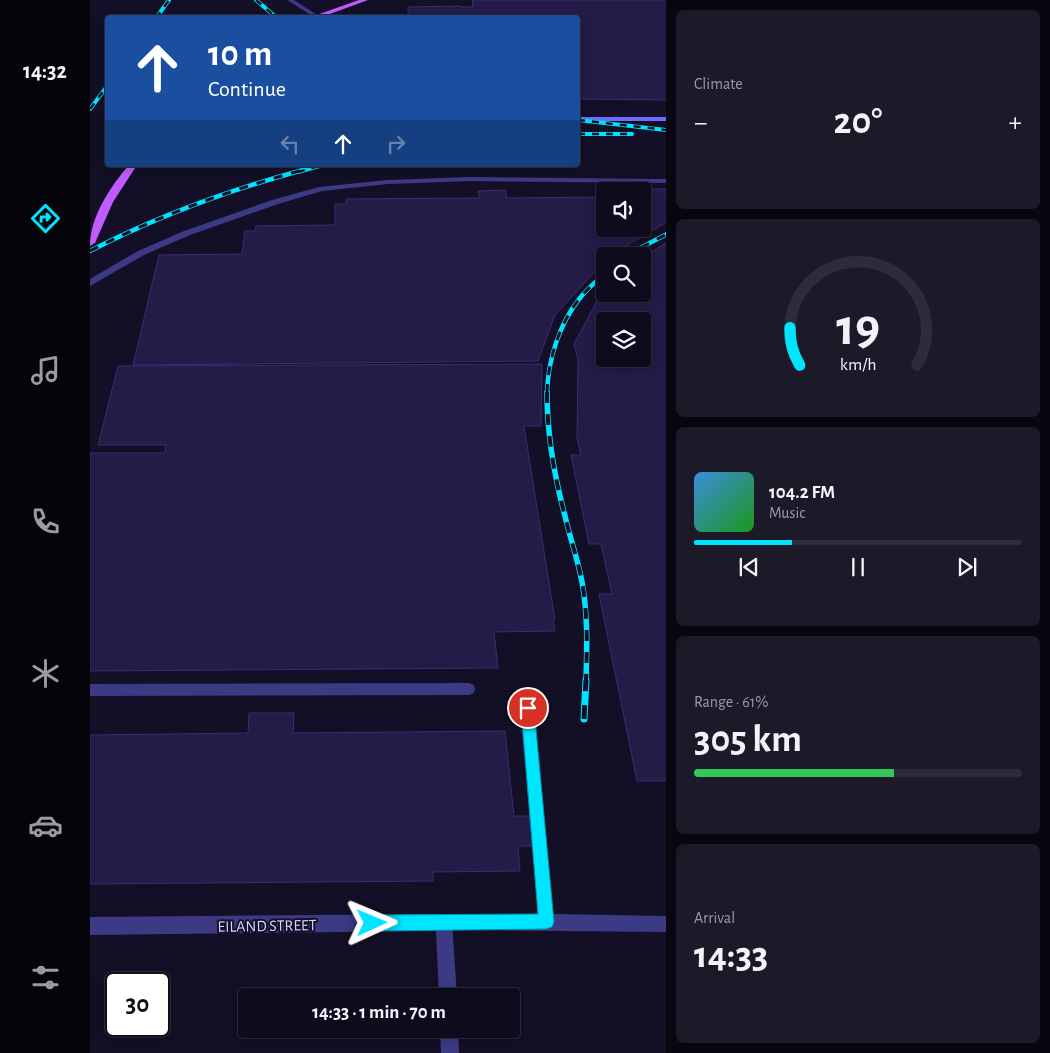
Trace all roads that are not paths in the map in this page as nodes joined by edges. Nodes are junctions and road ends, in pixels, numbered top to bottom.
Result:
1 (290, 0) edge
2 (365, 0) edge
3 (310, 15) edge
4 (319, 15) edge
5 (580, 118) edge
6 (666, 119) edge
7 (132, 167) edge
8 (666, 181) edge
9 (90, 243) edge
10 (90, 283) edge
11 (90, 690) edge
12 (469, 690) dead end
13 (528, 708) dead end
14 (444, 922) junction
15 (546, 922) junction
16 (666, 924) edge
17 (90, 926) edge
18 (448, 988) edge
19 (449, 1038) edge
20 (450, 1053) edge

1 - 3 lane
2 - 4 main road
5 - 6 main road
7 - 9 main road
8 - 10 lane
11 - 12 lane
13 - 15 lane
14 - 15 lane
14 - 17 street, EILAND STREET
14 - 18 street
15 - 16 lane
19 - 20 street

